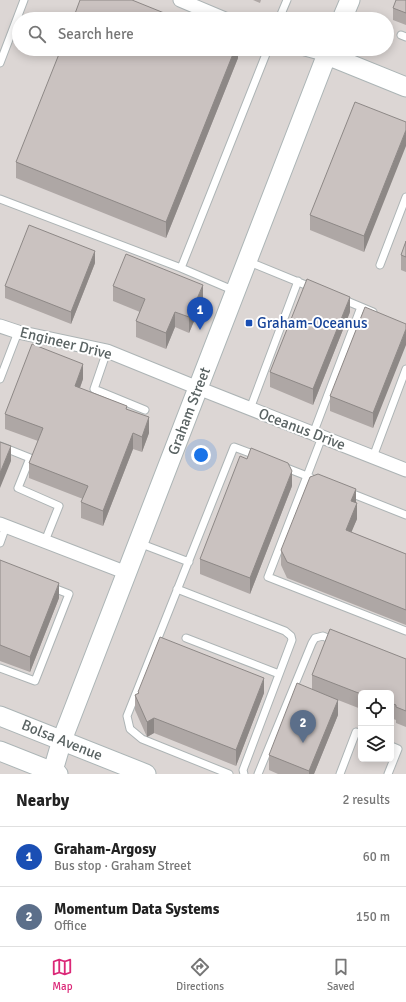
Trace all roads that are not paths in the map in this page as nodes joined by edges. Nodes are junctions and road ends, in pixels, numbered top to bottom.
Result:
1 (24, 0) edge
2 (180, 0) edge
3 (287, 0) edge
4 (350, 0) edge
5 (19, 12) edge
6 (208, 12) edge
7 (283, 12) edge
8 (345, 12) edge
9 (12, 32) edge
10 (265, 56) edge
11 (326, 56) edge
12 (337, 56) edge
13 (0, 63) edge
14 (406, 87) edge
15 (406, 197) edge
16 (0, 199) edge
17 (247, 260) junction
18 (380, 265) dead end
19 (181, 268) junction
20 (298, 282) junction
21 (319, 290) edge
22 (235, 292) junction
23 (333, 296) edge
24 (361, 307) junction
25 (380, 315) edge
26 (0, 326) edge
27 (18, 332) junction
28 (107, 351) junction
29 (406, 369) edge
30 (0, 379) edge
31 (198, 388) junction
32 (250, 409) junction
33 (145, 410) dead end
34 (318, 435) junction
35 (0, 446) edge
36 (373, 457) junction
37 (263, 459) edge
38 (278, 464) edge
39 (406, 470) edge
40 (307, 476) junction
41 (321, 482) edge
42 (342, 490) edge
43 (406, 515) edge
44 (3, 525) edge
45 (45, 541) junction
46 (0, 543) edge
47 (139, 543) junction
48 (189, 562) junction
49 (127, 573) junction
50 (41, 583) edge
51 (177, 589) junction
52 (406, 631) edge
53 (186, 638) dead end
54 (344, 645) edge
55 (0, 668) edge
56 (279, 674) junction
57 (0, 716) edge
58 (358, 733) edge
59 (62, 740) junction
60 (394, 747) edge
61 (0, 751) edge
62 (394, 759) edge
63 (393, 762) edge
64 (54, 773) edge
65 (146, 774) edge
66 (229, 774) edge
67 (244, 774) edge
68 (258, 774) edge
69 (340, 774) edge
70 (388, 774) edge

1 - 5 lane
2 - 6 street
3 - 7 lane
4 - 8 street
9 - 13 lane
10 - 19 lane
11 - 17 street, Graham Street
12 - 14 street
15 - 18 lane
16 - 19 lane
17 - 20 lane
17 - 22 street, Graham Street
19 - 22 lane
20 - 21 lane
20 - 32 lane
22 - 31 street, Graham Street
23 - 24 lane
24 - 25 lane
24 - 34 lane
26 - 27 street, Engineer Drive
27 - 28 street, Engineer Drive
27 - 30 lane
28 - 31 street, Engineer Drive
28 - 33 lane
29 - 36 lane
31 - 32 street, Oceanus Drive
31 - 47 street, Graham Street
32 - 34 street, Oceanus Drive
34 - 36 street, Oceanus Drive
34 - 40 lane
35 - 45 lane
36 - 39 street, Oceanus Drive
37 - 48 lane
38 - 40 lane
40 - 41 lane
40 - 52 lane
42 - 43 lane
44 - 45 street
44 - 46 lane
45 - 49 street
47 - 48 lane
47 - 49 street, Graham Street
48 - 51 lane
49 - 59 street, Graham Street
50 - 55 lane
51 - 56 lane
51 - 66 lane
53 - 56 lane
54 - 68 lane
56 - 67 lane
57 - 59 street, Bolsa Avenue
58 - 69 lane
59 - 64 street, Graham Street
59 - 65 street, Bolsa Avenue
60 - 62 lane
61 - 64 street
63 - 70 lane

